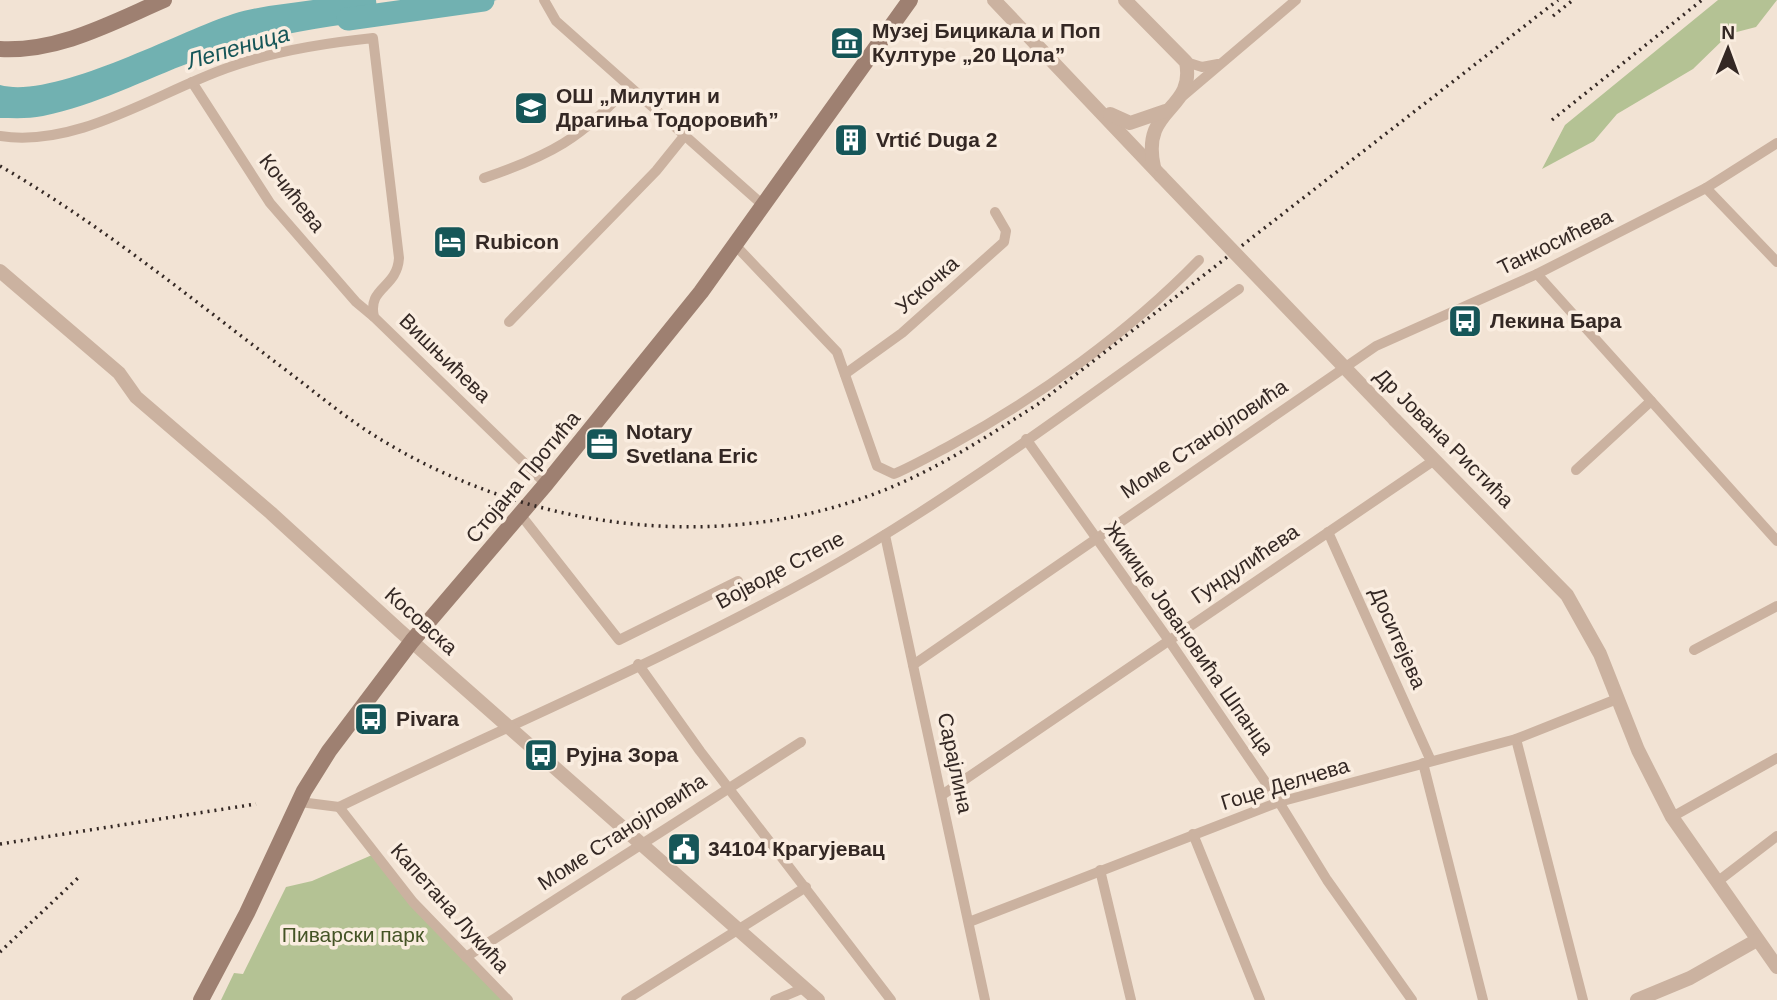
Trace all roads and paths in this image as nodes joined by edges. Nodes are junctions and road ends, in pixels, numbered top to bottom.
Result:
1 (164, 0) edge
2 (544, 0) edge
3 (910, 0) edge
4 (993, 0) edge
5 (1125, 0) edge
6 (1296, 0) edge
7 (0, 49) edge
8 (1223, 61) junction
9 (1185, 62) junction
10 (192, 82) junction
11 (628, 86) junction
12 (1183, 96) junction
13 (1096, 106) junction
14 (1167, 110) junction
15 (685, 135) junction
16 (0, 136) edge
17 (1777, 143) edge
18 (1158, 172) junction
19 (484, 178) dead end
20 (1706, 188) junction
21 (764, 206) junction
22 (995, 212) dead end
23 (736, 246) junction
24 (1199, 261) dead end
25 (1777, 262) edge
26 (0, 271) edge
27 (1536, 274) junction
28 (1239, 289) dead end
29 (374, 317) junction
30 (509, 322) dead end
31 (1345, 366) joint
32 (845, 374) junction
33 (1651, 401) junction
34 (1026, 439) junction
35 (1433, 461) junction
36 (1576, 470) dead end
37 (546, 484) junction
38 (520, 514) junction
39 (1328, 532) junction
40 (885, 535) junction
41 (1096, 537) junction
42 (1777, 541) edge
43 (738, 581) dead end
44 (1777, 606) edge
45 (1168, 639) junction
46 (412, 641) junction
47 (1694, 650) dead end
48 (638, 664) junction
49 (913, 665) junction
50 (1617, 699) junction
51 (507, 726) junction
52 (1516, 739) junction
53 (801, 742) dead end
54 (1777, 758) edge
55 (1427, 762) junction
56 (729, 786) junction
57 (942, 795) junction
58 (300, 802) junction
59 (1279, 802) junction
60 (339, 807) junction
61 (1672, 817) junction
62 (1193, 834) junction
63 (1777, 836) edge
64 (640, 842) junction
65 (1100, 870) junction
66 (1717, 881) junction
67 (806, 887) junction
68 (969, 922) junction
69 (737, 930) junction
70 (1757, 940) junction
71 (466, 957) junction
72 (1777, 967) edge
73 (804, 988) junction
74 (201, 1000) edge
75 (508, 1000) edge
76 (626, 1000) edge
77 (775, 1000) edge
78 (818, 1000) edge
79 (891, 1000) edge
80 (985, 1000) edge
81 (1131, 1000) edge
82 (1260, 1000) edge
83 (1412, 1000) edge
84 (1482, 1000) edge
85 (1583, 1000) edge
86 (1637, 1000) edge

1 - 7 main road
2 - 11 street
3 - 21 main road, Стојана Протића
4 - 13 street, Др Јована Ристића
5 - 9 street
6 - 8 street
8 - 9 street
8 - 12 street
9 - 12 street
10 - 16 street
10 - 29 street, Кочићева
10 - 29 street, Вишњићева
11 - 15 street
11 - 19 street
12 - 14 street
13 - 14 street
13 - 18 street, Др Јована Ристића
14 - 18 street
15 - 21 street
15 - 30 street
17 - 20 street, Танкосићева
18 - 35 street, Др Јована Ристића, bridge
20 - 25 street
20 - 27 street, Танкосићева
21 - 23 main road, Стојана Протића
22 - 32 street, Ускочка
23 - 32 street
23 - 37 main road, Стојана Протића
24 - 32 street
26 - 46 street, Косовска
27 - 31 street, Танкосићева
27 - 33 street
28 - 34 street, Војводе Степе
29 - 37 street, Вишњићева
31 - 41 street, Моме Станојловића
33 - 36 street
33 - 42 street
34 - 40 street, Војводе Степе
34 - 41 street, Жикице Јовановића Шпанца
35 - 39 street, Гундулићева
35 - 50 street, Др Јована Ристића
37 - 38 main road, Стојана Протића
38 - 43 street
38 - 46 main road, Стојана Протића
39 - 45 street, Гундулићева
39 - 55 street, Доситејева
40 - 48 street, Војводе Степе
40 - 49 street, Сарајлина
41 - 45 street, Жикице Јовановића Шпанца
41 - 49 street, Моме Станојловића
44 - 47 street
45 - 57 street, Гундулићева
45 - 59 street, Жикице Јовановића Шпанца
46 - 51 street, Косовска
46 - 58 main road, Стојана Протића
48 - 51 street, Војводе Степе
48 - 56 street
49 - 57 street, Сарајлина
50 - 52 street, Гоце Делчева
50 - 61 street, Др Јована Ристића
51 - 60 street, Војводе Степе
51 - 64 street, Косовска
52 - 55 street, Гоце Делчева
52 - 85 street
53 - 56 street, Моме Станојловића
54 - 61 street
55 - 59 street, Гоце Делчева
55 - 84 street, Доситејева
56 - 64 street, Моме Станојловића
56 - 67 street
57 - 68 street, Сарајлина
58 - 60 street
58 - 74 main road, Стојана Протића
59 - 62 street, Гоце Делчева
59 - 83 street, Жикице Јовановића Шпанца
60 - 71 street, Капетана Лукића
61 - 66 street, Др Јована Ристића
62 - 65 street, Гоце Делчева
62 - 82 street
63 - 66 street
64 - 69 street, Косовска
64 - 71 street, Моме Станојловића
65 - 68 street, Гоце Делчева
65 - 81 street
66 - 70 street, Др Јована Ристића
67 - 69 street
67 - 79 street
68 - 80 street, Сарајлина
69 - 73 street, Косовска
69 - 76 street
70 - 72 street, Др Јована Ристића
70 - 86 street
71 - 75 street, Капетана Лукића
73 - 77 street
73 - 78 street, Косовска

